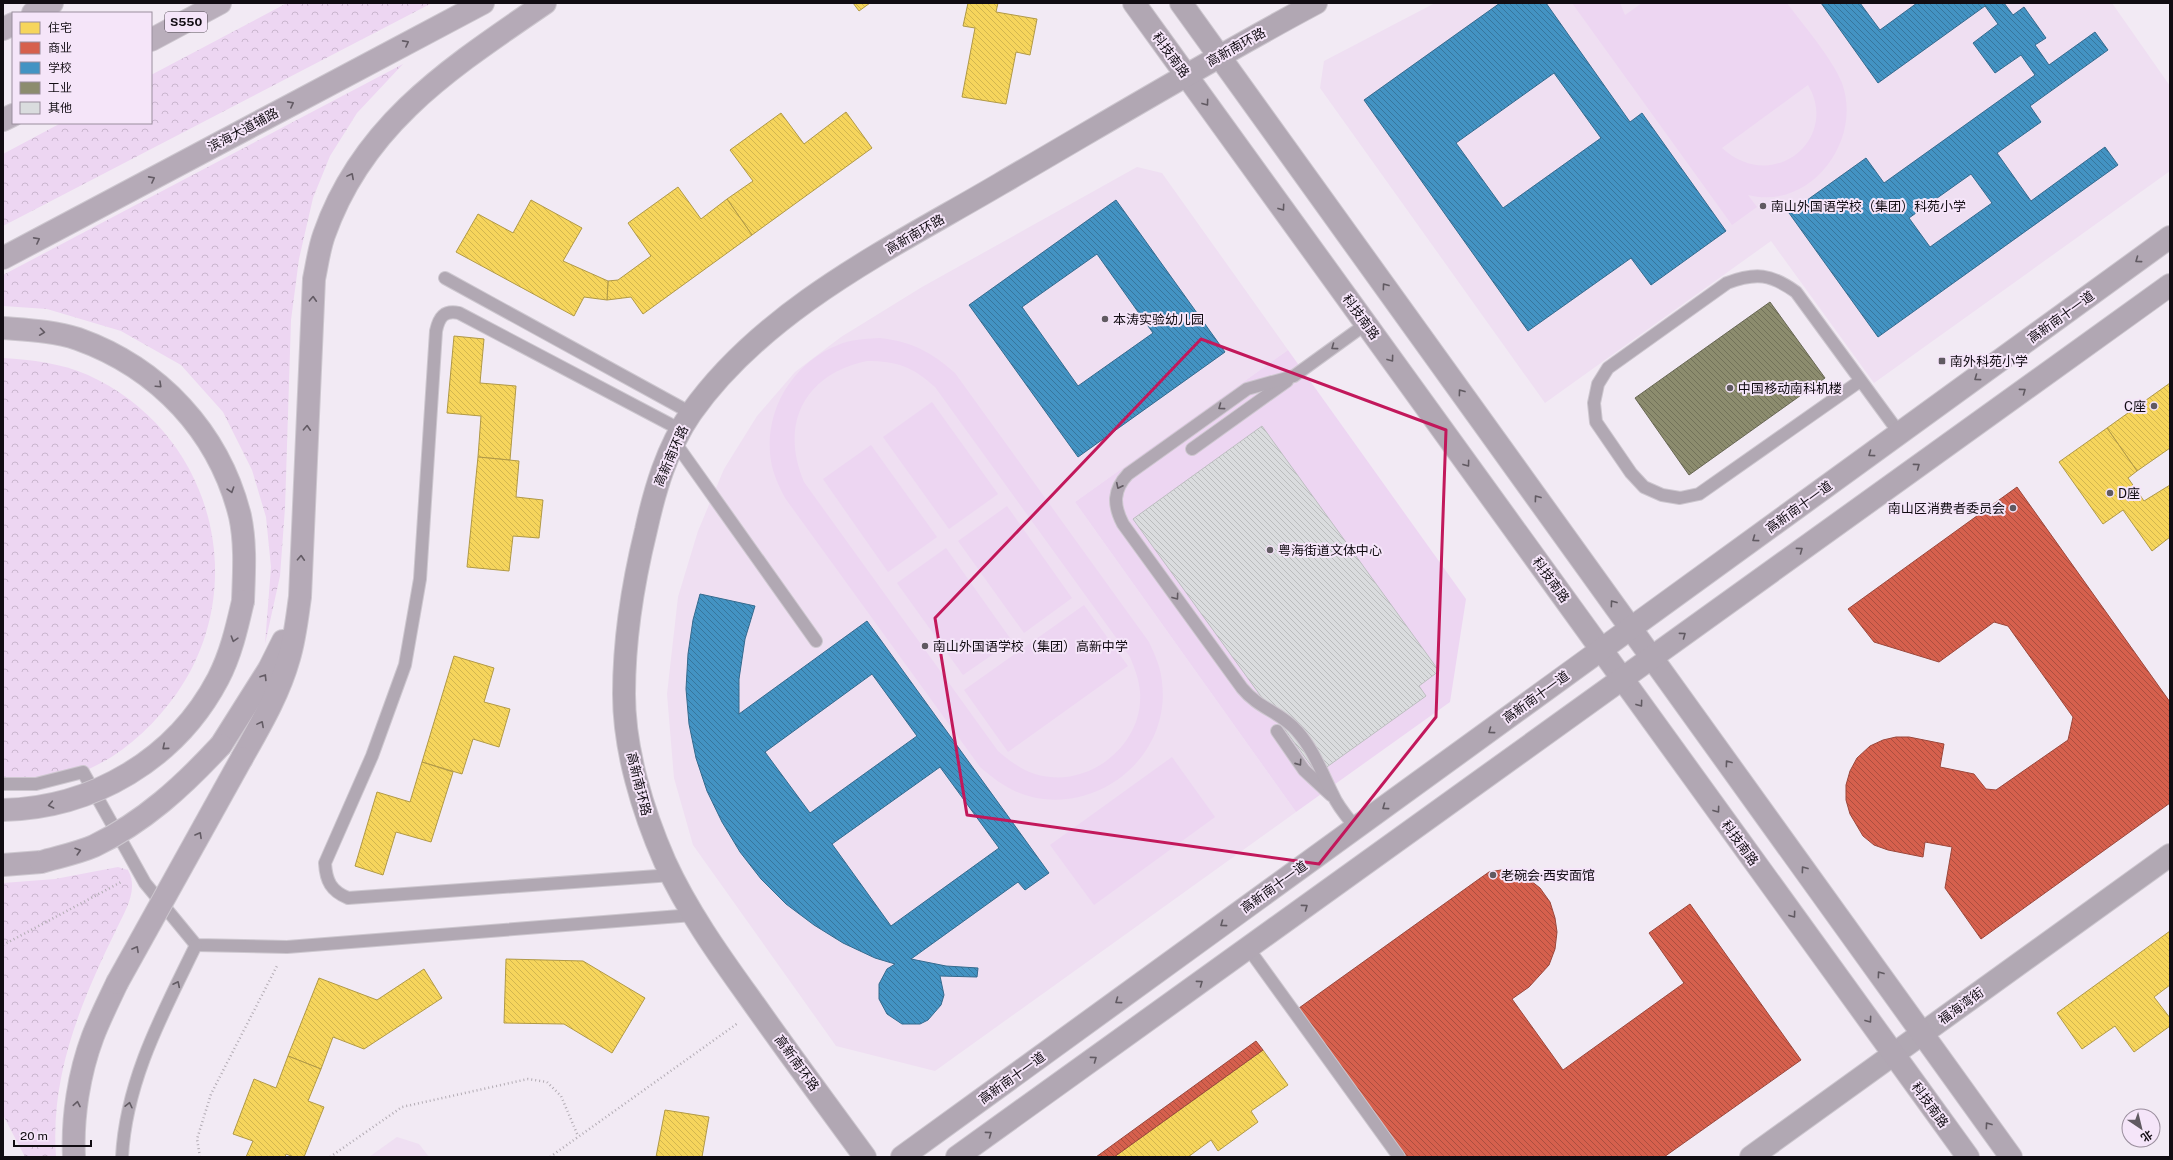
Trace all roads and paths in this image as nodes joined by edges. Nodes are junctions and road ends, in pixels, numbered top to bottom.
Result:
1 (52, 3) edge
2 (220, 3) edge
3 (483, 3) edge
4 (545, 3) edge
5 (1134, 3) edge
6 (1182, 3) edge
7 (1316, 3) edge
8 (35, 12) edge
9 (12, 24) edge
10 (3, 29) edge
11 (152, 39) edge
12 (1219, 55) junction
13 (1186, 75) junction
14 (12, 116) edge
15 (3, 120) edge
16 (2170, 238) edge
17 (3, 258) edge
18 (445, 278) dead end
19 (2170, 285) edge
20 (1366, 324) junction
21 (3, 328) edge
22 (1294, 376) junction
23 (1860, 381) junction
24 (682, 428) junction
25 (1900, 434) junction
26 (1192, 449) dead end
27 (300, 597) junction
28 (1631, 629) junction
29 (816, 641) dead end
30 (1601, 650) junction
31 (1652, 658) junction
32 (1622, 679) junction
33 (1277, 731) dead end
34 (3, 784) edge
35 (1333, 797) junction
36 (3, 810) edge
37 (1356, 828) junction
38 (2170, 855) edge
39 (3, 865) edge
40 (139, 872) junction
41 (672, 875) junction
42 (693, 915) junction
43 (196, 945) junction
44 (3, 946) edge
45 (286, 947) junction
46 (1248, 948) junction
47 (758, 1009) junction
48 (1922, 1034) junction
49 (1894, 1055) junction
50 (578, 1136) junction
51 (74, 1157) edge
52 (122, 1157) edge
53 (200, 1157) edge
54 (330, 1157) edge
55 (550, 1157) edge
56 (865, 1157) edge
57 (902, 1157) edge
58 (957, 1157) edge
59 (1398, 1157) edge
60 (1751, 1157) edge
61 (1968, 1157) edge
62 (2011, 1157) edge

1 - 8 highway
2 - 11 highway, S550
17 -> 3 main road, 滨海大道辅路
27 -> 4 main road
5 - 13 street, 科技南路
6 - 12 street
7 - 12 street, 高新南环路
9 - 10 highway
12 - 13 street, 高新南环路
28 -> 12 street
13 -> 20 street, 科技南路
13 - 24 street, 高新南环路
14 - 15 highway
16 -> 25 street, 高新南十一道
18 - 24 lane
31 -> 19 street
20 -> 22 lane
20 -> 30 street, 科技南路
21 -> 36 main road, bridge
22 - 26 lane
22 -> 35 lane
23 - 23 lane
23 - 25 lane
24 - 29 lane
24 - 41 street, 高新南环路
24 - 41 lane
25 -> 28 street, 高新南十一道
39 -> 27 main road, bridge
51 -> 27 main road, bridge
28 - 30 street, 高新南十一道
28 - 31 street
30 - 32 street, 科技南路
30 -> 37 street, 高新南十一道
31 - 32 street
48 -> 31 street
46 -> 32 street
32 -> 49 street, 科技南路
33 -> 35 lane
34 - 40 lane
35 - 37 lane
37 -> 57 street, 高新南十一道
38 - 48 street, 福海湾街
40 - 43 lane
40 - 44 path
41 - 42 street, 高新南环路
42 - 45 lane
42 - 47 street, 高新南环路
43 - 45 lane
52 -> 43 lane
45 - 53 path
58 -> 46 street
46 - 59 lane
47 - 50 path
47 - 56 street, 高新南环路
48 - 49 street, 福海湾街
62 -> 48 street
49 - 60 street, 福海湾街
49 - 61 street, 科技南路
50 - 54 path
50 - 55 path

